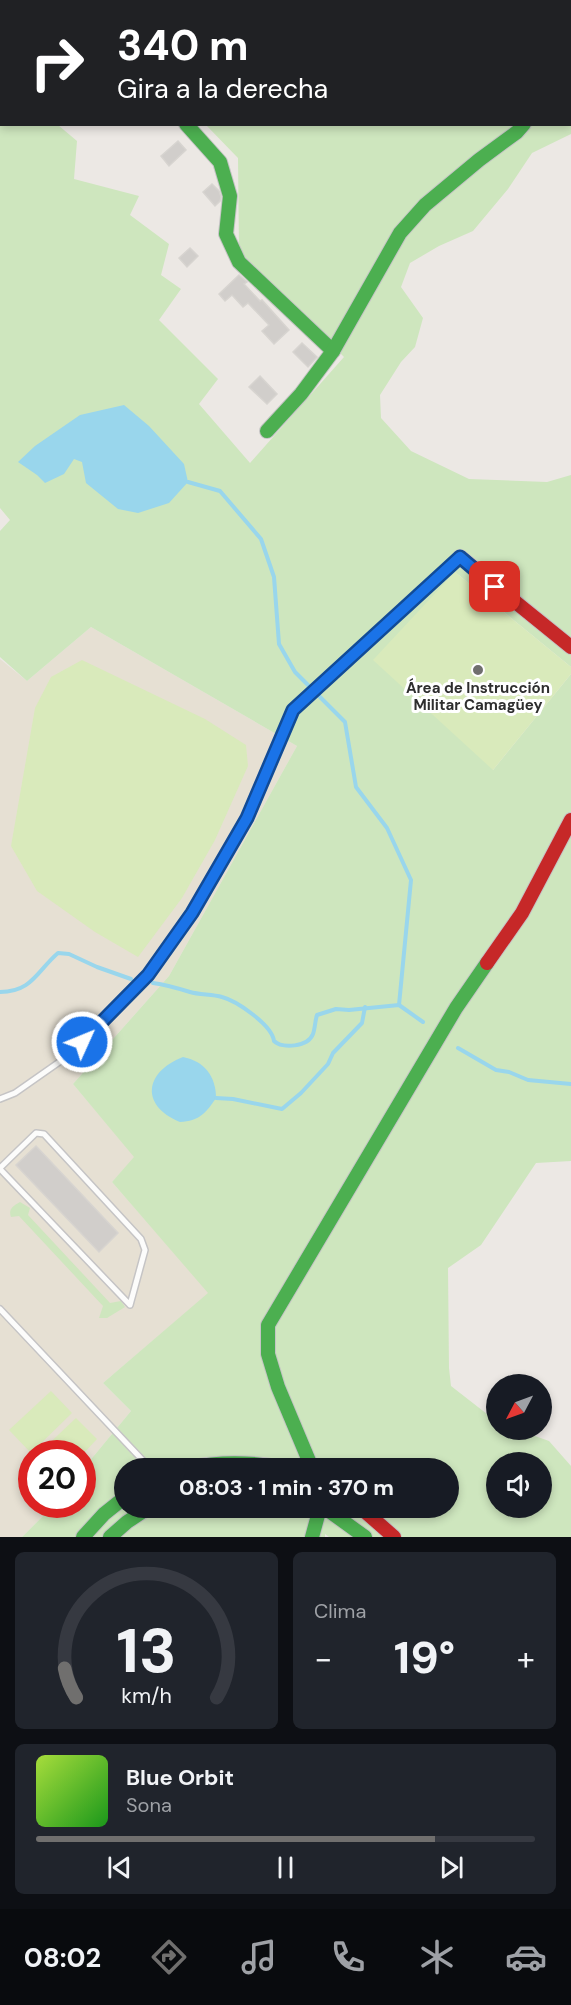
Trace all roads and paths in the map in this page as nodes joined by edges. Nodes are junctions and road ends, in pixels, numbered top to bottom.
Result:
1 (188, 126) edge
2 (522, 126) edge
3 (333, 351) junction
4 (267, 432) dead end
5 (460, 557) joint
6 (571, 647) edge
7 (571, 820) edge
8 (0, 1099) edge
9 (0, 1168) edge
10 (0, 1309) edge
11 (141, 1458) edge
12 (308, 1458) edge
13 (114, 1506) edge
14 (133, 1518) edge
15 (317, 1518) edge
16 (339, 1518) edge
17 (372, 1518) edge
18 (89, 1535) edge
19 (110, 1537) edge
20 (312, 1537) edge
21 (365, 1537) edge
22 (394, 1537) edge

1 - 3 street
2 - 3 street
3 - 4 street
5 - 6 street
5 - 8 lane
7 - 12 street
9 - 9 lane
10 - 11 lane
13 - 18 street
14 - 19 street
15 - 20 street
16 - 21 street
17 - 22 street

